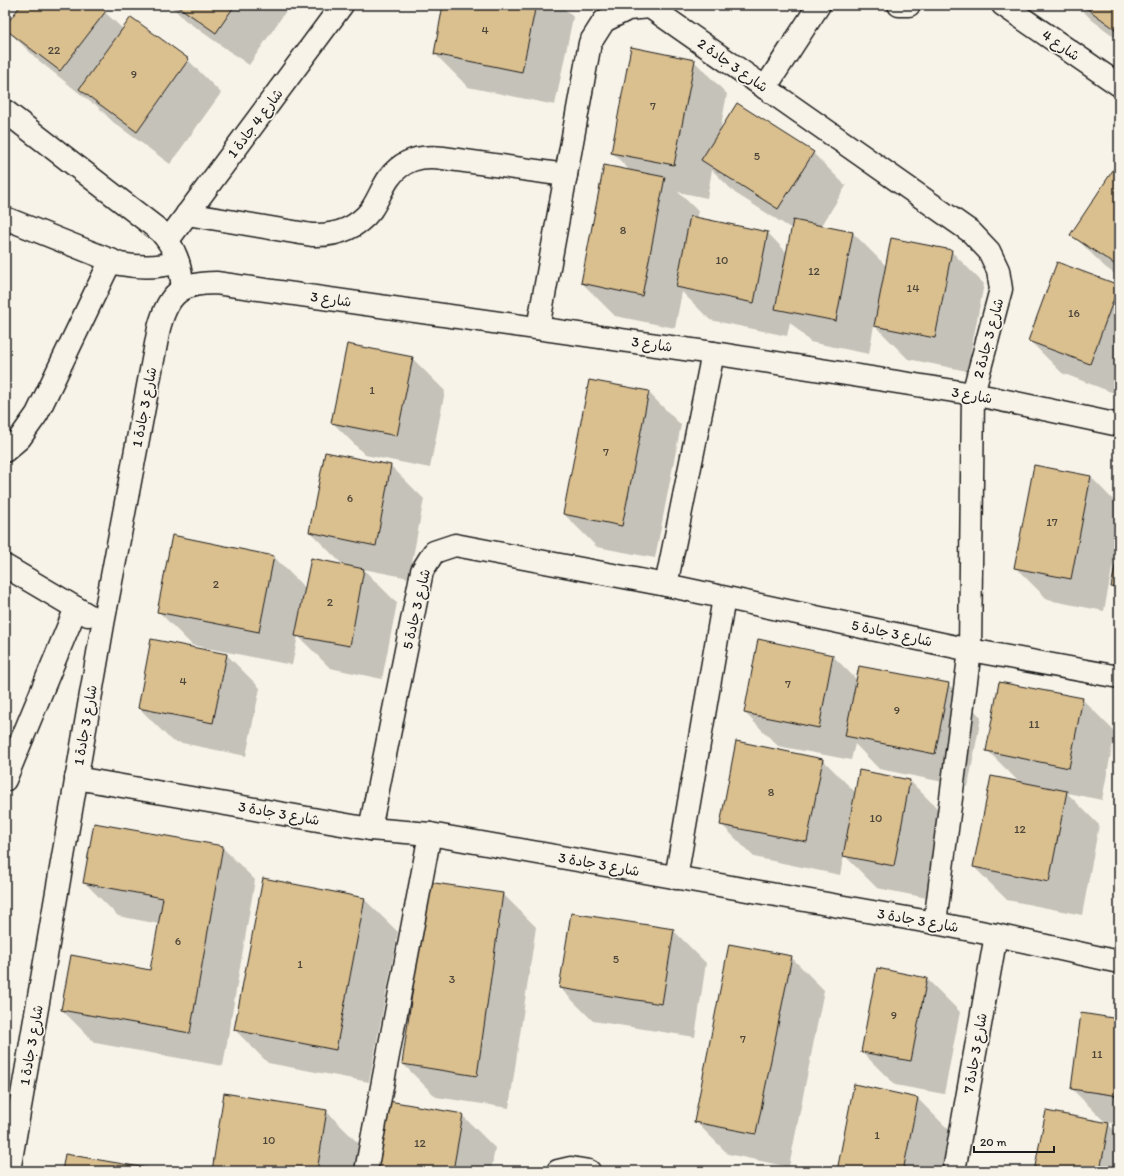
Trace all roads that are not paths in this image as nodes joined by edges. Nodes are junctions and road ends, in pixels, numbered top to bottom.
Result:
1 (342, 5) edge
2 (819, 5) edge
3 (899, 5) edge
4 (909, 5) edge
5 (1003, 5) edge
6 (1119, 85) edge
7 (765, 88) junction
8 (5, 111) edge
9 (566, 175) junction
10 (187, 214) junction
11 (7, 226) edge
12 (168, 240) junction
13 (111, 260) junction
14 (178, 262) junction
15 (183, 288) junction
16 (538, 328) junction
17 (713, 353) junction
18 (973, 394) junction
19 (1119, 425) edge
20 (5, 450) edge
21 (5, 566) edge
22 (666, 585) junction
23 (724, 598) junction
24 (76, 608) junction
25 (103, 624) junction
26 (970, 650) junction
27 (1119, 678) edge
28 (76, 778) junction
29 (5, 780) edge
30 (370, 829) junction
31 (430, 834) junction
32 (676, 878) junction
33 (935, 923) junction
34 (996, 935) junction
35 (1119, 962) edge
36 (9, 1171) edge
37 (366, 1171) edge
38 (558, 1171) edge
39 (589, 1171) edge
40 (954, 1171) edge

1 - 10 street, شارع 4 جادة 1
2 - 7 street
3 - 4 street
5 - 6 street, شارع 4
7 - 9 street, شارع 3 جادة 2
7 - 18 street, شارع 3 جادة 2
8 - 12 street
9 - 10 street
9 - 16 street, شارع 3 جادة 2
10 - 12 street, شارع 4 جادة 1
11 - 13 street
12 - 14 street
13 - 14 street
13 - 20 street
14 - 15 street
15 - 16 street, شارع 3
15 - 25 street, شارع 3 جادة 1
16 - 17 street, شارع 3
17 - 18 street, شارع 3
17 - 22 street
18 - 19 street, شارع 3
18 - 26 street, شارع 3 جادة 2
21 - 24 street
22 - 23 street, شارع 3 جادة 5
22 - 30 street, شارع 3 جادة 5
23 - 26 street, شارع 3 جادة 5
23 - 32 street
24 - 25 street
24 - 29 street
25 - 28 street, شارع 3 جادة 1
26 - 27 street, شارع 3 جادة 5
26 - 33 street, شارع 3 جادة 2
28 - 30 street, شارع 3 جادة 3
28 - 36 street, شارع 3 جادة 1
30 - 31 street, شارع 3 جادة 3
31 - 32 street, شارع 3 جادة 3
31 - 37 street
32 - 33 street, شارع 3 جادة 3
33 - 34 street, شارع 3 جادة 3
34 - 35 street, شارع 3 جادة 3
34 - 40 street, شارع 3 جادة 7
38 - 39 street

